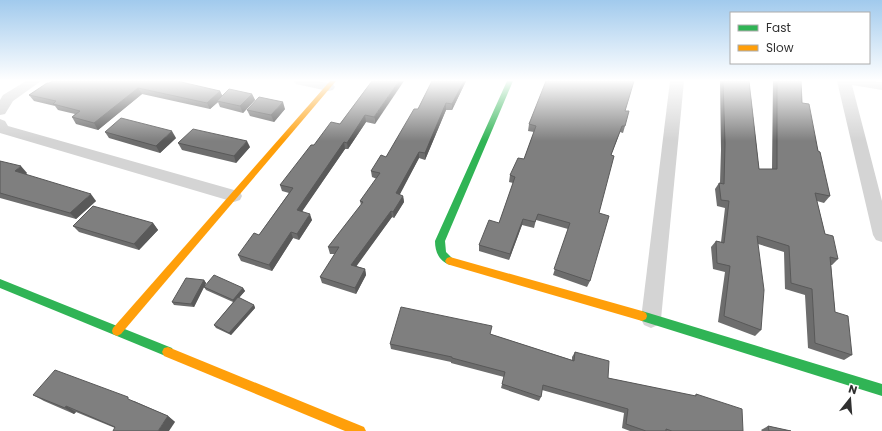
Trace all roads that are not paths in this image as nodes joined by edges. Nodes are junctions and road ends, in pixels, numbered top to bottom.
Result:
1 (6, 101) edge
2 (316, 101) edge
3 (501, 101) edge
4 (675, 101) edge
5 (849, 101) edge
6 (0, 111) edge
7 (0, 124) edge
8 (234, 196) junction
9 (882, 235) edge
10 (0, 283) edge
11 (651, 319) junction
12 (117, 331) junction
13 (882, 390) edge
14 (360, 431) edge

1 - 6 street
2 - 8 street
3 - 11 street
4 - 11 street
5 - 9 street
7 - 8 street
8 - 12 street
10 - 12 street
11 - 13 street
12 - 14 street

